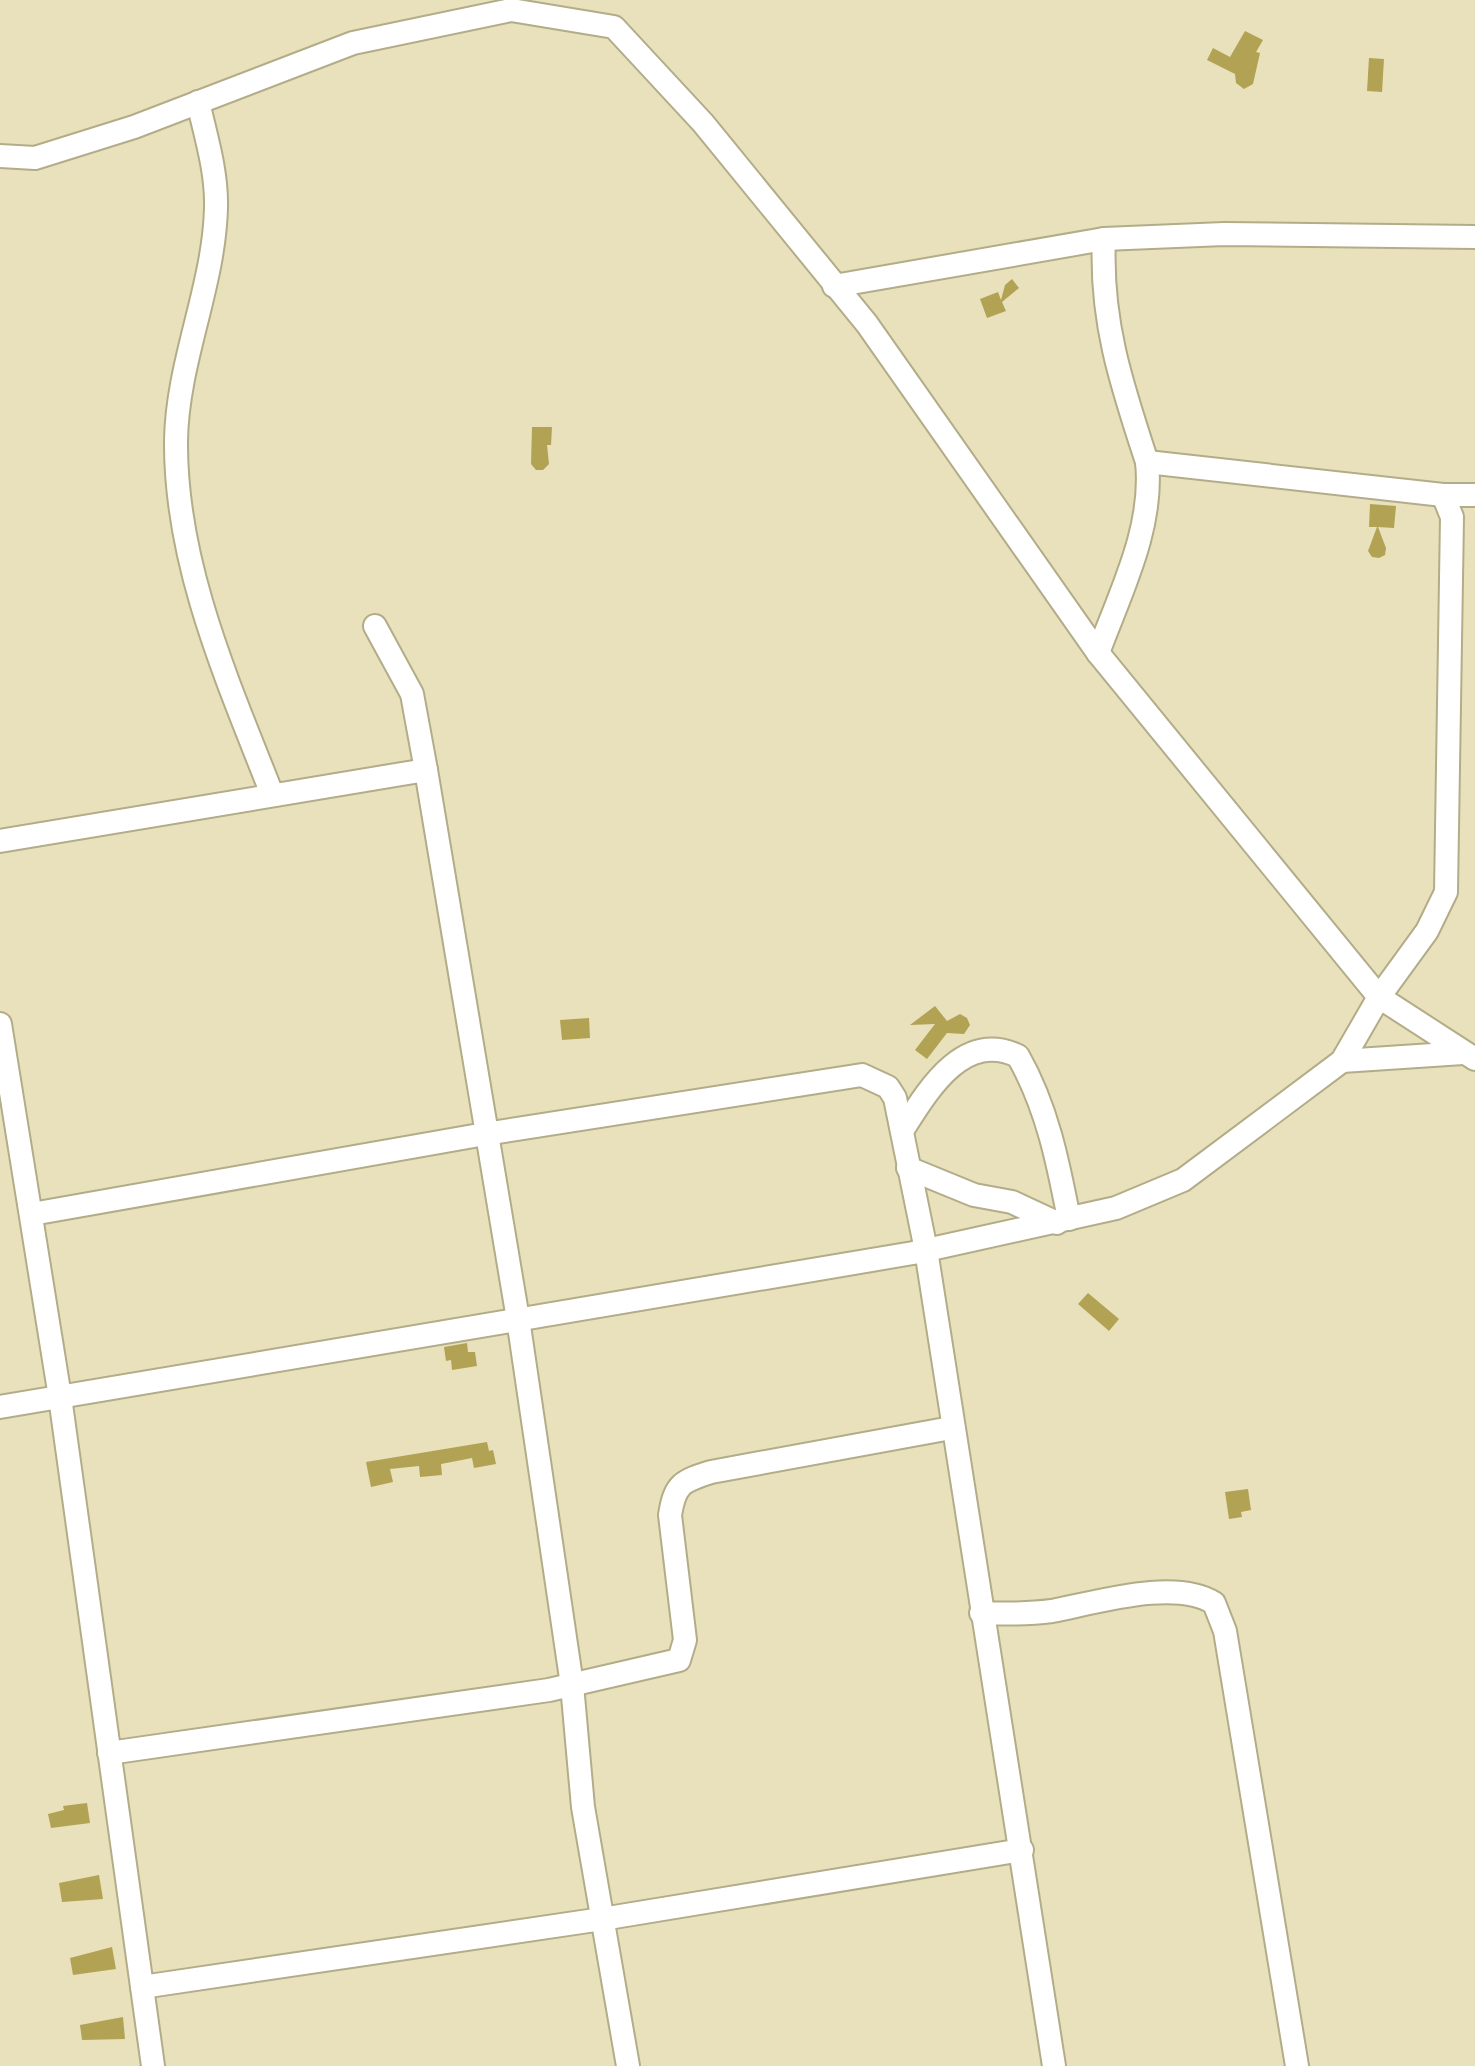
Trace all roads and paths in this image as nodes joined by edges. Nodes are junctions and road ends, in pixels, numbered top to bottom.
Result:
1 (198, 102) junction
2 (0, 156) edge
3 (1475, 237) edge
4 (1104, 239) junction
5 (834, 286) junction
6 (1148, 462) junction
7 (1443, 494) junction
8 (1473, 495) edge
9 (1452, 517) junction
10 (375, 626) dead end
11 (1098, 653) junction
12 (426, 770) junction
13 (272, 794) junction
14 (0, 840) edge
15 (1379, 997) junction
16 (0, 1024) edge
17 (1469, 1056) edge
18 (1342, 1061) junction
19 (902, 1130) junction
20 (485, 1134) junction
21 (908, 1168) junction
22 (32, 1214) junction
23 (1063, 1221) junction
24 (926, 1250) junction
25 (518, 1320) junction
26 (60, 1397) junction
27 (0, 1407) edge
28 (952, 1428) junction
29 (981, 1613) junction
30 (572, 1685) junction
31 (110, 1753) junction
32 (1022, 1850) junction
33 (602, 1919) junction
34 (142, 1987) junction
35 (153, 2066) edge
36 (628, 2066) edge
37 (1054, 2066) edge
38 (1297, 2066) edge

1 - 2 street
1 - 5 street
1 - 13 street
3 - 4 street
4 - 5 street
4 - 6 street
5 - 11 street
6 - 7 street
6 - 11 street
7 - 8 street
7 - 9 street
8 - 9 street
9 - 15 street
10 - 12 street
11 - 15 street
12 - 13 street
12 - 20 street
13 - 14 street
15 - 17 street
15 - 18 street
16 - 22 street
17 - 18 street
18 - 23 street
19 - 20 street
19 - 21 street
19 - 23 street
20 - 22 street
20 - 25 street
21 - 23 street
21 - 24 street
22 - 26 street
23 - 24 street
24 - 25 street
24 - 28 street
25 - 26 street
25 - 30 street
26 - 27 street
26 - 31 street
28 - 29 street
28 - 30 street
29 - 32 street
29 - 38 street
30 - 31 street
30 - 33 street
31 - 34 street
32 - 33 street
32 - 37 street
33 - 34 street
33 - 36 street
34 - 35 street

